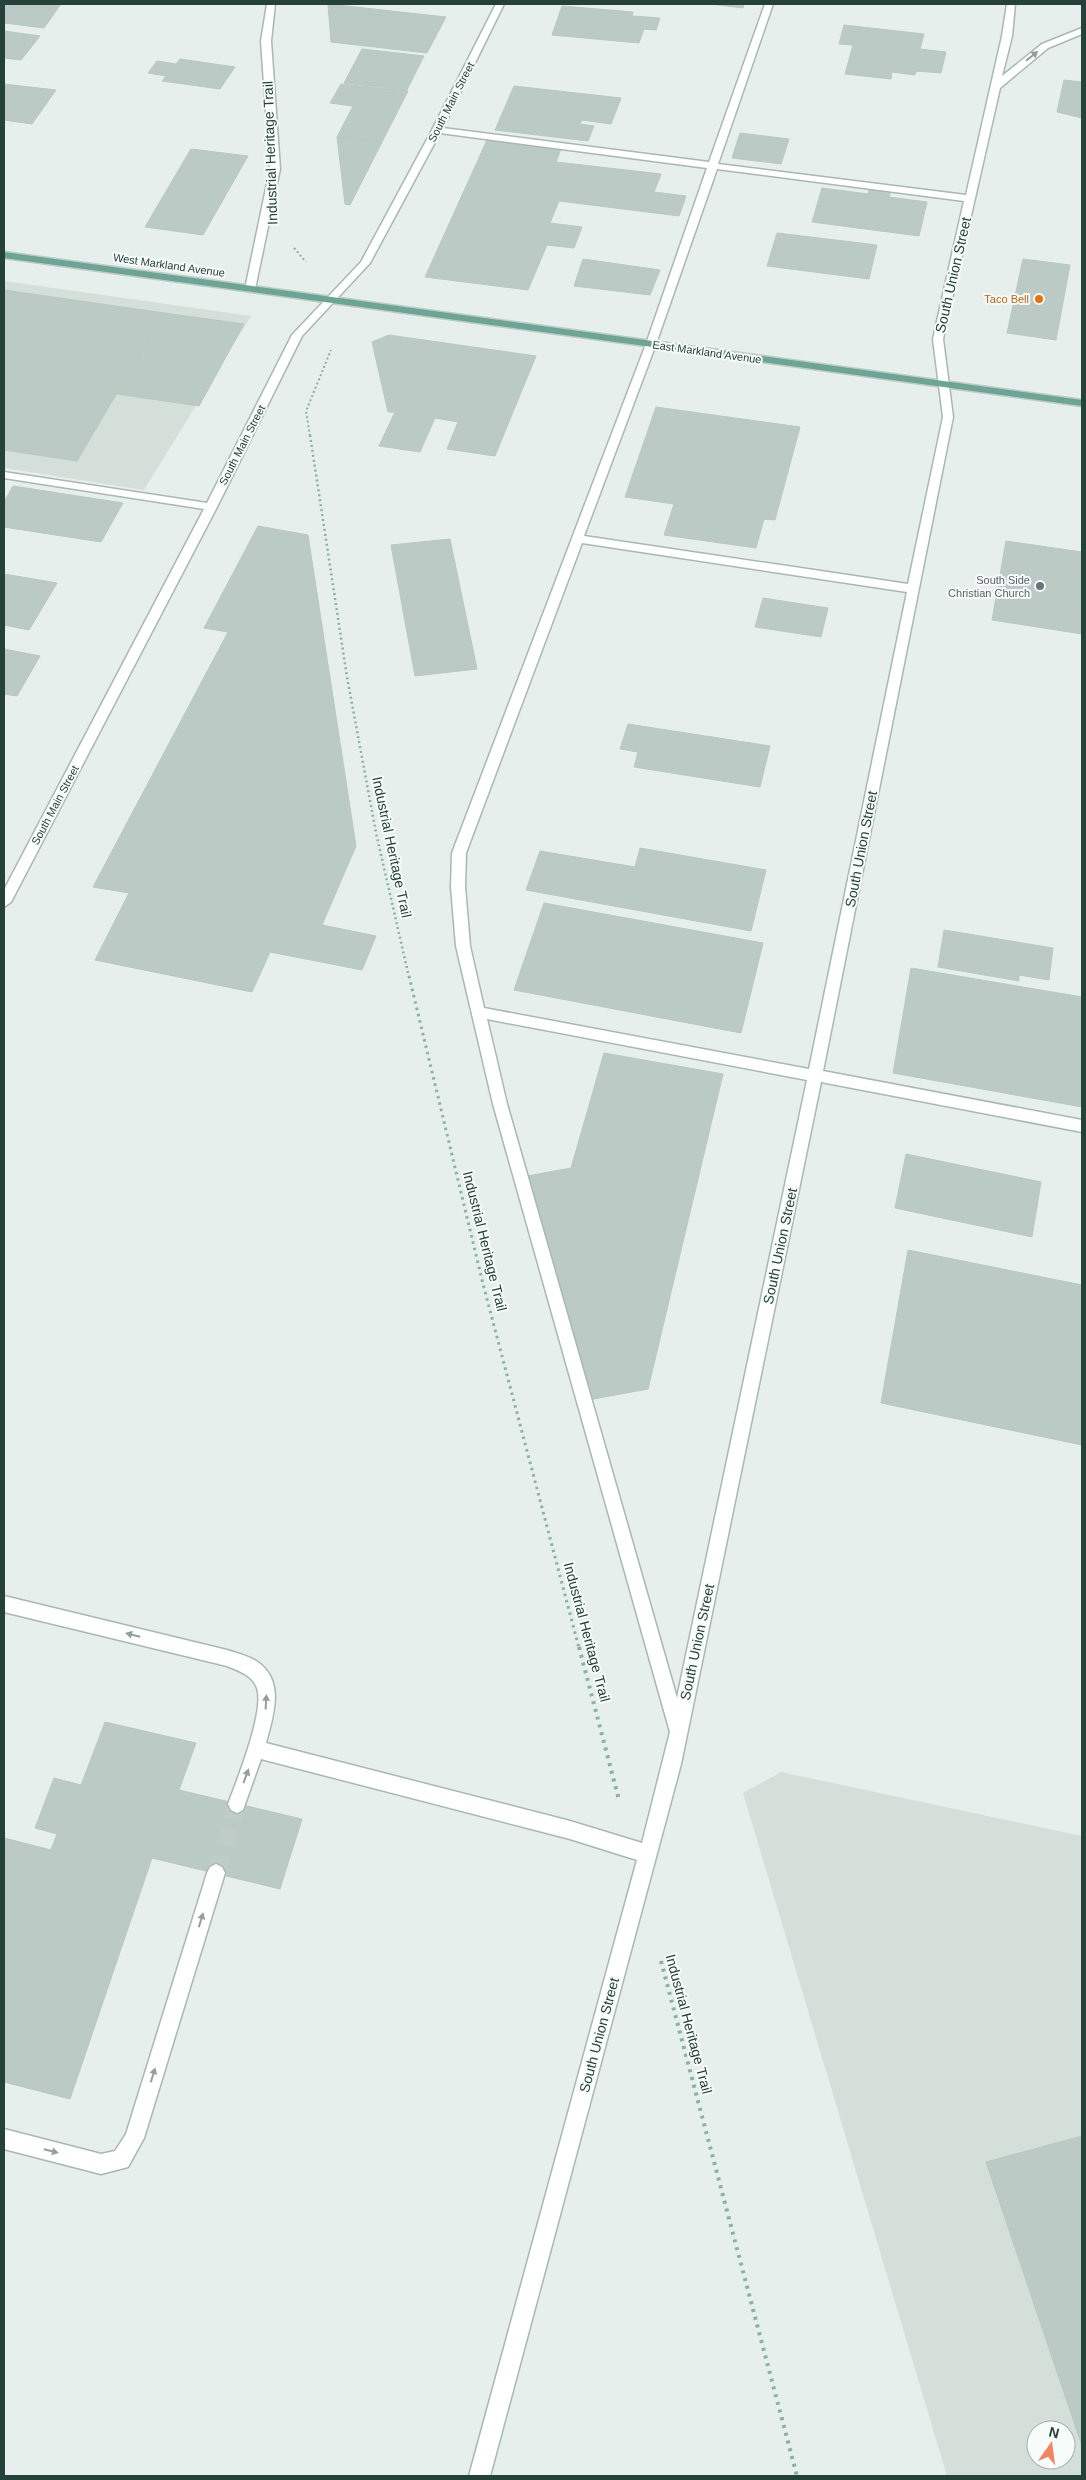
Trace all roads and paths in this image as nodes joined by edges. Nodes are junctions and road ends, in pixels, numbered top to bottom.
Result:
1 (271, 4) edge
2 (500, 4) edge
3 (769, 4) edge
4 (1011, 4) edge
5 (1082, 31) edge
6 (994, 88) junction
7 (437, 130) junction
8 (712, 166) junction
9 (970, 199) junction
10 (293, 246) dead end
11 (4, 255) edge
12 (250, 289) junction
13 (317, 298) junction
14 (331, 300) junction
15 (320, 311) junction
16 (651, 344) junction
17 (945, 385) junction
18 (1082, 403) edge
19 (4, 475) edge
20 (211, 507) junction
21 (578, 539) junction
22 (914, 589) junction
23 (4, 902) edge
24 (479, 1012) junction
25 (815, 1076) junction
26 (1082, 1126) edge
27 (4, 1604) edge
28 (678, 1733) junction
29 (256, 1749) junction
30 (236, 1804) tunnel mouth
31 (640, 1852) junction
32 (216, 1873) tunnel mouth
33 (660, 1959) dead end
34 (4, 2139) edge
35 (479, 2476) edge
36 (797, 2476) edge

1 - 12 street
2 - 7 street, South Main Street
3 - 8 street
4 - 6 street, South Union Street
6 -> 5 street
6 - 9 street, South Union Street
7 - 8 street
7 - 14 street, South Main Street
8 - 9 street
8 - 16 street
9 - 17 street, South Union Street
10 - 13 path
11 - 12 main road, West Markland Avenue
12 - 13 main road, West Markland Avenue
13 - 14 main road, West Markland Avenue
14 - 15 street, South Main Street
14 - 16 main road, East Markland Avenue
15 - 20 street, South Main Street
15 - 31 path, Industrial Heritage Trail
16 - 17 main road, East Markland Avenue
16 - 21 street
17 - 18 main road, East Markland Avenue
17 - 22 street, South Union Street
19 - 20 street
20 - 23 street, South Main Street
21 - 22 street
21 - 24 street
22 - 25 street, South Union Street
24 - 25 street
24 - 28 street
25 - 26 street
25 - 28 street, South Union Street
29 -> 27 street
28 - 31 street, South Union Street
30 -> 29 street
29 - 31 street
31 - 35 street, South Union Street
34 -> 32 street
33 - 36 path, Industrial Heritage Trail

